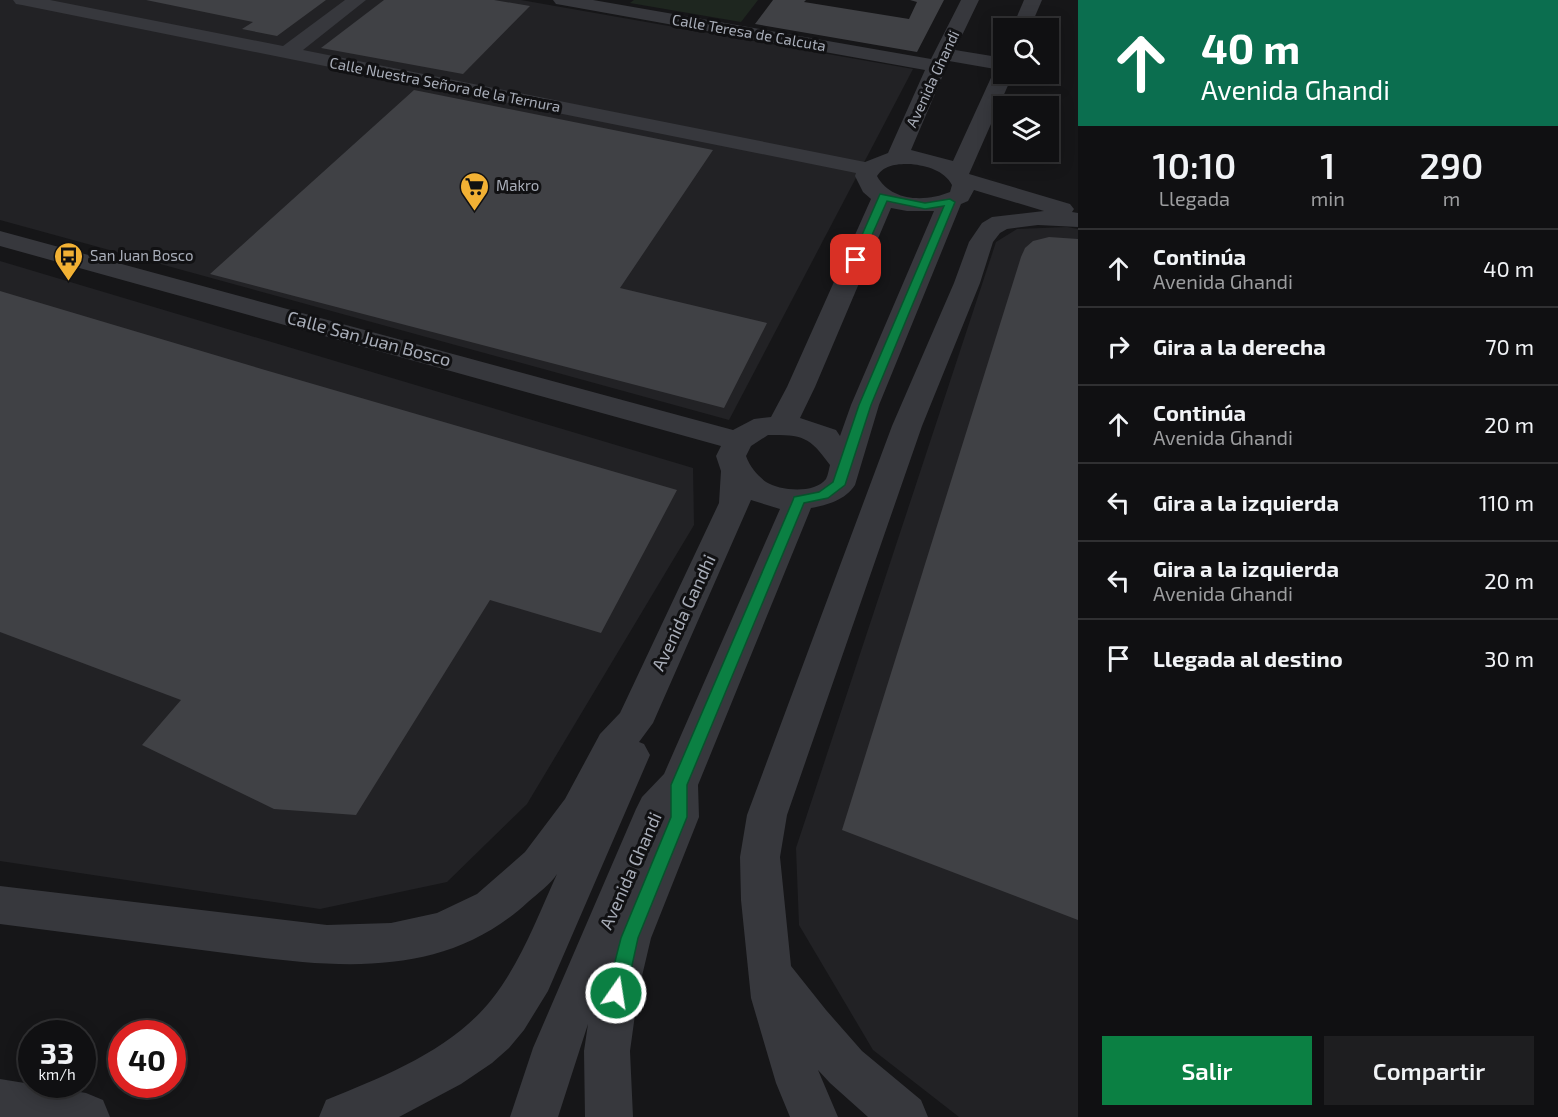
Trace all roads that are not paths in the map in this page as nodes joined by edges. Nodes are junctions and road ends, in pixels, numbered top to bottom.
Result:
1 (22, 0) edge
2 (357, 0) edge
3 (562, 0) edge
4 (970, 0) edge
5 (1033, 0) edge
6 (1025, 18) edge
7 (287, 53) junction
8 (940, 60) junction
9 (993, 63) edge
10 (998, 84) edge
11 (986, 112) junction
12 (897, 158) junction
13 (868, 169) junction
14 (958, 188) junction
15 (1017, 195) junction
16 (884, 196) junction
17 (1078, 217) edge
18 (0, 238) edge
19 (935, 238) junction
20 (781, 426) junction
21 (845, 463) junction
22 (736, 472) junction
23 (799, 500) junction
24 (634, 723) junction
25 (679, 785) junction
26 (0, 905) edge
27 (770, 973) junction
28 (0, 1103) edge
29 (86, 1117) edge
30 (343, 1117) edge
31 (534, 1117) edge
32 (609, 1117) edge
33 (814, 1117) edge
34 (904, 1117) edge

1 - 7 street, Calle Nuestra Señora de la Ternura
2 - 7 street
3 - 8 street, Calle Teresa de Calcuta
4 - 8 street, Avenida Ghandi
5 - 6 street
7 - 13 street, Calle Nuestra Señora de la Ternura
8 - 9 street, Calle Teresa de Calcuta
8 - 12 street, Avenida Ghandi
10 - 11 street
11 - 14 street
11 - 15 street
12 - 13 street
12 - 14 street
13 - 16 street
14 - 15 street
14 - 16 street
14 - 17 street
14 - 19 street
15 - 17 street
16 - 20 street
17 - 19 street
17 - 27 street
18 - 22 street, Calle San Juan Bosco
19 - 21 street
20 - 21 street
20 - 22 street
21 - 23 street
22 - 23 street
22 - 24 street, Avenida Gandhi
23 - 25 street, Avenida Ghandi
24 - 26 street
24 - 30 street
25 - 31 street, Avenida Ghandi
25 - 32 street
27 - 33 street
27 - 34 street
28 - 29 street

